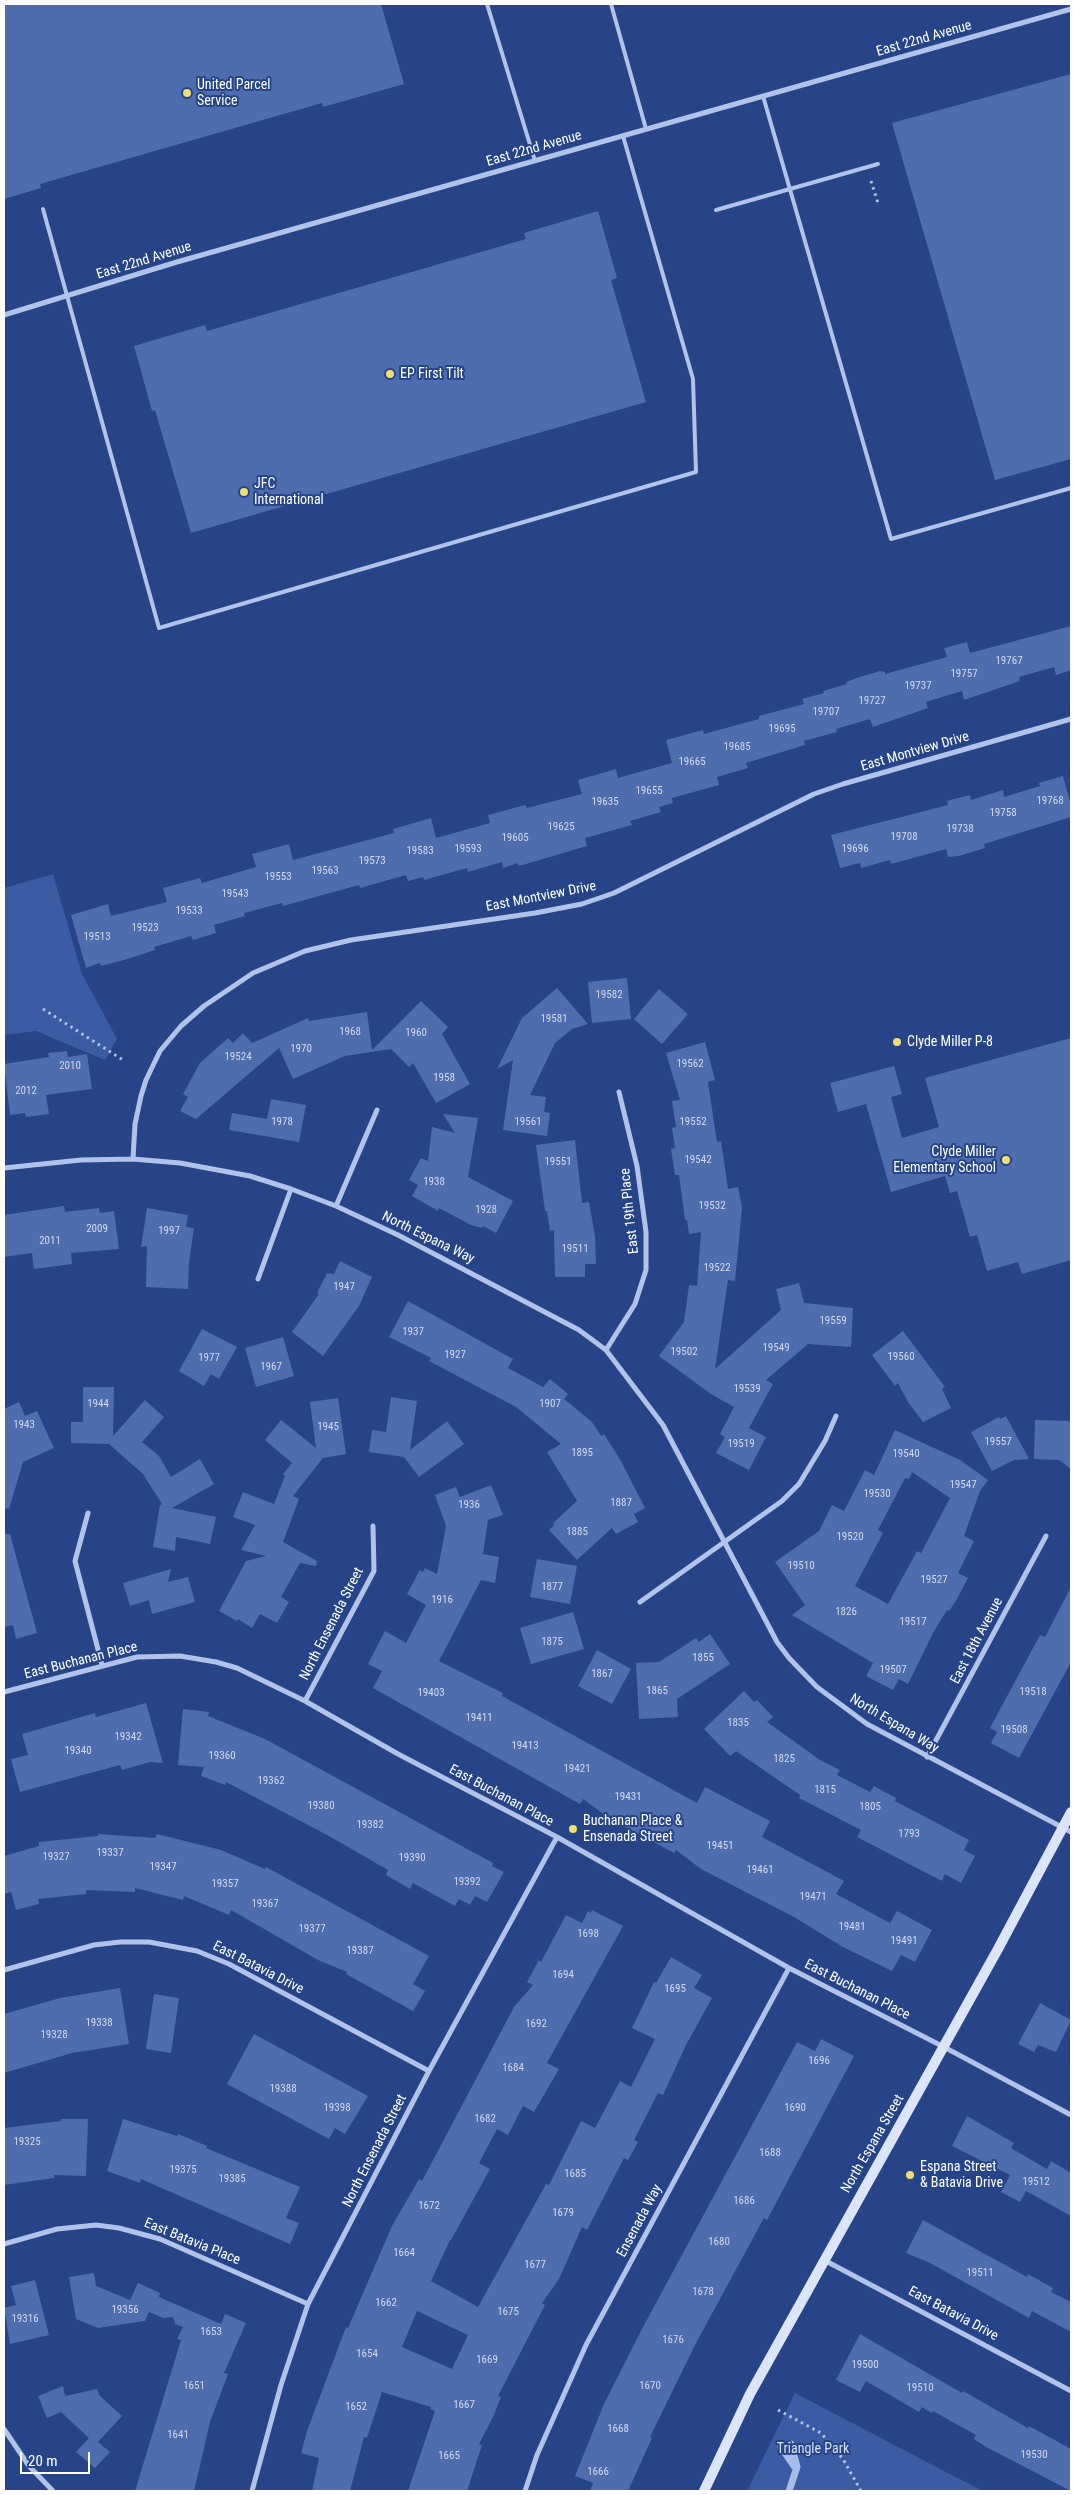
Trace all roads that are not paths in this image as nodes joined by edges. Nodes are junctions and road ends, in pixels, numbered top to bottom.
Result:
1 (486, 4) edge
2 (611, 4) edge
3 (1071, 9) edge
4 (763, 96) junction
5 (646, 129) junction
6 (623, 136) junction
7 (535, 161) junction
8 (878, 164) dead end
9 (790, 189) junction
10 (43, 209) dead end
11 (716, 210) dead end
12 (66, 297) junction
13 (4, 315) edge
14 (1071, 488) edge
15 (1071, 720) edge
16 (619, 1092) dead end
17 (377, 1110) dead end
18 (132, 1159) junction
19 (4, 1168) edge
20 (291, 1189) junction
21 (336, 1206) junction
22 (258, 1279) dead end
23 (606, 1350) junction
24 (836, 1416) dead end
25 (88, 1513) dead end
26 (373, 1526) dead end
27 (1046, 1536) dead end
28 (726, 1541) junction
29 (640, 1602) dead end
30 (102, 1665) junction
31 (4, 1692) edge
32 (305, 1701) junction
33 (927, 1757) junction
34 (1071, 1812) edge
35 (1067, 1830) edge
36 (557, 1838) junction
37 (789, 1968) junction
38 (4, 1970) edge
39 (944, 2046) junction
40 (429, 2071) junction
41 (1071, 2114) edge
42 (4, 2244) edge
43 (824, 2259) junction
44 (308, 2304) junction
45 (1071, 2391) edge
46 (4, 2429) edge
47 (52, 2491) edge
48 (252, 2491) edge
49 (525, 2491) edge
50 (704, 2491) edge

1 - 7 lane
2 - 5 lane
3 - 4 street, East 22nd Avenue
4 - 5 street, East 22nd Avenue
4 - 9 lane
5 - 6 street, East 22nd Avenue
6 - 7 street, East 22nd Avenue
6 - 12 lane
7 - 12 street, East 22nd Avenue
8 - 9 lane
9 - 11 lane
9 - 14 lane
10 - 12 lane
12 - 13 street, East 22nd Avenue
15 - 18 street, East Montview Drive
16 - 23 street, East 19th Place
17 - 21 street
18 - 19 street, North Espana Way
18 - 20 street, North Espana Way
20 - 21 street, North Espana Way
20 - 22 street
21 - 23 street, North Espana Way
23 - 28 street, North Espana Way
24 - 28 street
25 - 30 street
26 - 32 street, North Ensenada Street
27 - 33 street, East 18th Avenue
28 - 29 street
28 - 33 street, North Espana Way
30 - 31 street, East Buchanan Place
30 - 32 street, East Buchanan Place
32 - 36 street, East Buchanan Place
33 - 35 street, North Espana Way
34 - 35 street, North Espana Street
35 - 39 street, North Espana Street
36 - 37 street, East Buchanan Place
36 - 40 street, North Ensenada Street
37 - 39 street, East Buchanan Place
37 - 49 street, Ensenada Way
38 - 40 street, East Batavia Drive
39 - 41 street, East Buchanan Place
39 - 43 street, North Espana Street
40 - 44 street, North Ensenada Street
42 - 44 street, East Batavia Place
43 - 45 street, East Batavia Drive
43 - 50 street, North Espana Street
44 - 48 street, North Ensenada Street
46 - 47 street

